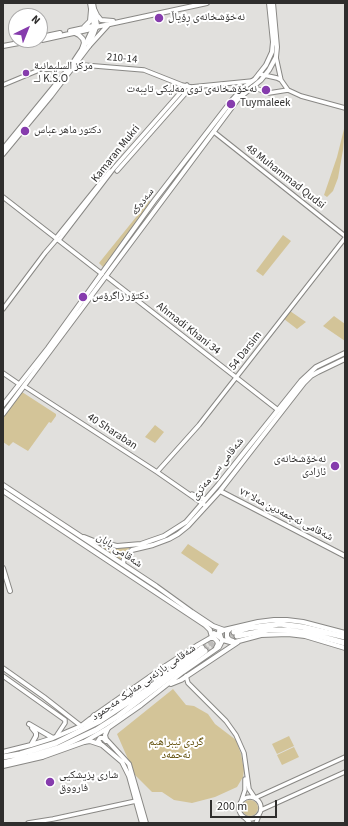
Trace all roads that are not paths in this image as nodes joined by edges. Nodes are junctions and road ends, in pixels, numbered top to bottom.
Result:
1 (90, 3) edge
2 (93, 3) edge
3 (195, 3) edge
4 (207, 3) edge
5 (269, 3) edge
6 (273, 3) edge
7 (92, 10) junction
8 (111, 22) junction
9 (95, 27) junction
10 (84, 28) junction
11 (74, 32) junction
12 (48, 36) edge
13 (48, 37) edge
14 (89, 46) junction
15 (82, 49) junction
16 (276, 57) junction
17 (78, 61) junction
18 (70, 66) junction
19 (259, 74) junction
20 (266, 75) junction
21 (281, 80) junction
22 (252, 81) junction
23 (3, 85) edge
24 (187, 85) junction
25 (191, 87) junction
26 (252, 87) junction
27 (288, 90) junction
28 (345, 108) edge
29 (158, 121) junction
30 (214, 132) junction
31 (3, 149) edge
32 (3, 154) edge
33 (174, 180) junction
34 (3, 197) edge
35 (345, 237) edge
36 (57, 239) junction
37 (104, 275) junction
38 (3, 309) edge
39 (345, 353) edge
40 (345, 358) edge
41 (323, 366) junction
42 (3, 373) edge
43 (236, 378) junction
44 (22, 385) junction
45 (3, 405) edge
46 (278, 410) junction
47 (3, 414) edge
48 (157, 472) junction
49 (3, 485) edge
50 (3, 491) edge
51 (220, 491) junction
52 (190, 494) junction
53 (206, 499) junction
54 (204, 505) junction
55 (36, 507) junction
56 (33, 511) junction
57 (44, 512) junction
58 (42, 517) junction
59 (82, 536) junction
60 (153, 543) junction
61 (345, 556) edge
62 (123, 564) junction
63 (3, 568) edge
64 (150, 582) junction
65 (147, 586) junction
66 (154, 588) junction
67 (10, 591) dead end
68 (268, 630) junction
69 (273, 633) junction
70 (345, 633) edge
71 (216, 634) junction
72 (236, 634) junction
73 (345, 637) edge
74 (222, 640) junction
75 (345, 643) edge
76 (345, 648) edge
77 (215, 650) junction
78 (172, 661) junction
79 (3, 668) edge
80 (170, 672) junction
81 (160, 674) junction
82 (3, 676) edge
83 (186, 676) junction
84 (181, 680) junction
85 (168, 685) junction
86 (150, 693) junction
87 (141, 705) junction
88 (114, 708) tunnel mouth
89 (94, 716) joint
90 (82, 728) junction
91 (108, 728) junction
92 (55, 736) junction
93 (84, 742) junction
94 (107, 744) junction
95 (31, 745) junction
96 (102, 745) junction
97 (3, 752) edge
98 (3, 757) edge
99 (28, 757) junction
100 (42, 758) junction
101 (345, 758) edge
102 (3, 762) edge
103 (3, 766) edge
104 (345, 772) edge
105 (255, 798) junction
106 (136, 801) junction
107 (241, 802) junction
108 (260, 812) junction
109 (244, 817) junction
110 (142, 822) edge
111 (28, 823) edge
112 (146, 823) edge
113 (250, 823) edge
114 (256, 823) edge

1 - 7 main road
2 - 7 main road
3 - 8 main road
4 - 8 main road
5 - 19 main road, سەدەکە
6 - 16 main road
7 - 8 main road
7 - 9 main road
7 - 10 main road
8 - 9 main road
8 - 14 main road
9 - 10 main road
9 - 11 main road
9 - 14 main road
9 - 15 main road
10 - 12 main road
11 - 13 main road
11 - 15 main road
14 - 17 main road
15 - 18 main road
16 - 20 main road
16 - 21 street
17 - 24 street, 210-14
17 - 32 main road
18 - 23 street
18 - 31 main road
19 - 20 street
19 - 22 main road, سەدەکە
20 - 21 street
20 - 26 main road, سەدەکە
21 - 27 street
22 - 25 street
22 - 33 main road, سەدەکە
24 - 25 street
24 - 29 street, Kamaran Mukri
25 - 29 street, Kamaran Mukri
26 - 27 street
26 - 30 main road, سەدەکە
27 - 28 street
29 - 36 street, Kamaran Mukri
30 - 33 main road, سەدەکە
30 - 35 street, 48 Muhammad Qudsi
33 - 37 main road, سەدەکە
34 - 36 street, Ahmadi Khani 34
35 - 43 street, 54 Darsim
36 - 37 street, Ahmadi Khani 34
36 - 38 street, Kamaran Mukri
37 - 43 street, Ahmadi Khani 34
37 - 44 main road, سەدەکە
39 - 41 main road, شەقامی سی مەتری
40 - 41 main road, شەقامی سی مەتری
41 - 46 main road, شەقامی سی مەتری
41 - 51 main road, شەقامی سی مەتری
42 - 44 street, 40 Sharaban
43 - 46 street, Ahmadi Khani 34
43 - 48 street, 54 Darsim
44 - 45 main road, سەدەکە
44 - 47 main road, سەدەکە
44 - 48 street, 40 Sharaban
46 - 53 main road, شەقامی سی مەتری
48 - 52 street, 40 Sharaban
49 - 55 main road, شەقامی بابان
50 - 56 main road
51 - 54 main road, شەقامی سی مەتری
51 - 61 main road, شەقامی نەجمەدین مەلا ٧٢
52 - 53 street, 40 Sharaban
52 - 54 street, 40 Sharaban
53 - 54 main road, شەقامی سی مەتری
54 - 60 main road, شەقامی سی مەتری
55 - 56 main road
55 - 57 main road, شەقامی بابان
56 - 58 main road
57 - 58 main road
57 - 59 main road, شەقامی بابان
58 - 65 main road
59 - 60 main road, شەقامی سی مەتری
59 - 62 main road, شەقامی بابان
60 - 62 main road, شەقامی سی مەتری
62 - 64 main road, شەقامی بابان
63 - 67 main road
64 - 65 main road
64 - 66 main road, شەقامی بابان
65 - 66 main road
66 - 71 main road
66 - 71 main road, شەقامی بابان
68 - 69 highway
68 - 72 highway
68 - 75 highway
69 - 72 main road
69 - 76 main road
70 - 72 main road
71 - 72 main road
71 - 74 main road
71 - 77 main road
71 - 78 main road
72 - 73 highway
72 - 74 main road
72 - 83 main road
74 - 77 main road
77 - 85 main road
78 - 81 main road
78 - 89 main road
79 - 90 street
80 - 81 main road
80 - 86 highway, شەقامی بازنەیی مەلیک مەحمود
80 - 90 highway, شەقامی بازنەیی مەلیک مەحمود
81 - 88 main road
82 - 92 street
83 - 84 main road
83 - 105 street
84 - 85 main road
84 - 107 street
85 - 87 main road
86 - 87 highway
86 - 99 highway, شەقامی بازنەیی مەلیک مەحمود
87 - 91 main road
89 - 90 highway
90 - 92 main road
90 - 98 highway, شەقامی بازنەیی مەلیک مەحمود
91 - 93 main road
91 - 94 main road
92 - 95 main road
92 - 95 main road
93 - 96 main road
93 - 100 main road
94 - 96 main road
94 - 110 main road
94 - 112 main road
95 - 97 main road
96 - 106 main road
99 - 100 highway
99 - 102 highway, شەقامی بازنەیی مەلیک مەحمود
100 - 103 main road
101 - 105 street
104 - 108 street
105 - 107 street
105 - 108 street
106 - 110 main road
106 - 111 street
107 - 109 street
108 - 109 street
108 - 114 street
109 - 113 street

